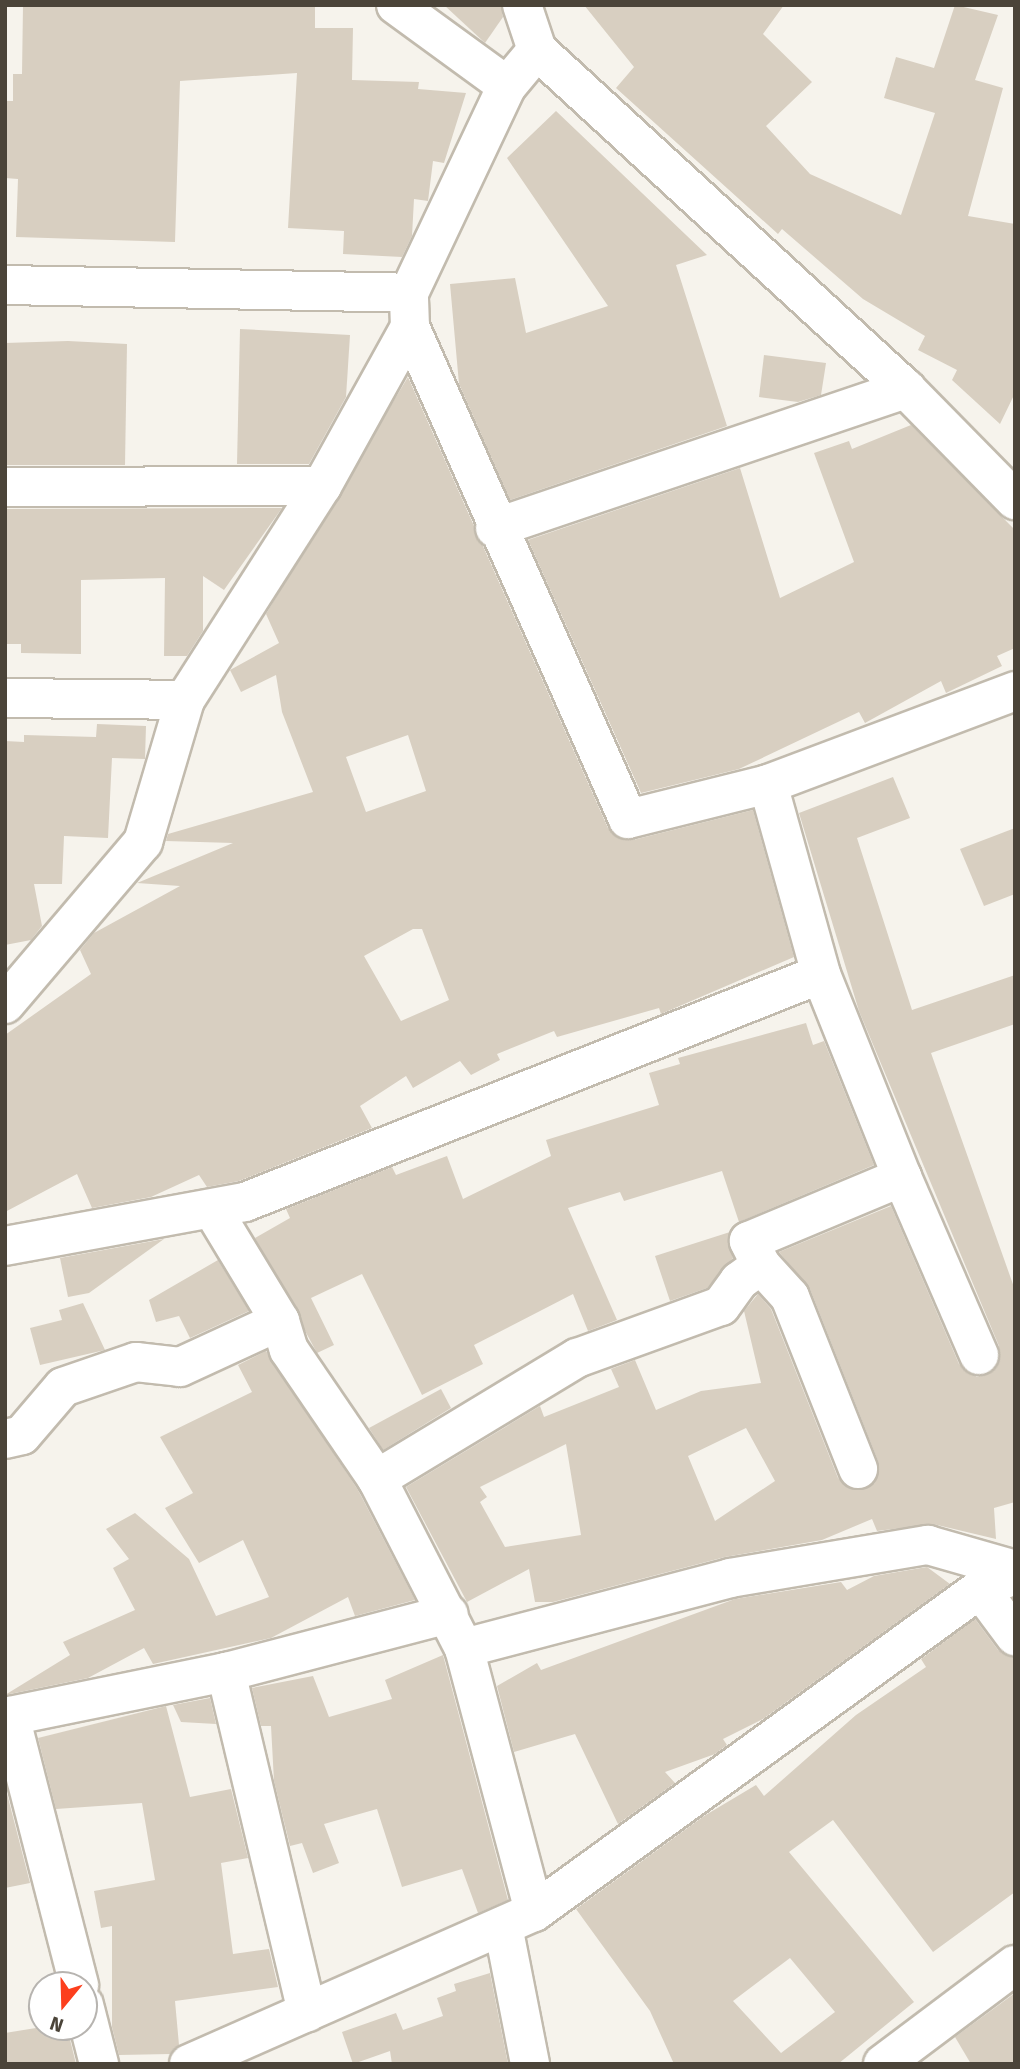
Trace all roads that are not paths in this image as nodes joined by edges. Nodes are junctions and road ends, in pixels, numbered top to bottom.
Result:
1 (396, 5) edge
2 (522, 5) edge
3 (537, 50) junction
4 (506, 86) junction
5 (5, 285) edge
6 (409, 310) junction
7 (906, 389) junction
8 (321, 486) junction
9 (5, 487) edge
10 (1015, 500) edge
11 (495, 528) junction
12 (1015, 691) edge
13 (5, 698) edge
14 (185, 700) junction
15 (768, 785) junction
16 (821, 974) junction
17 (7, 997) edge
18 (902, 1177) junction
19 (214, 1212) junction
20 (5, 1246) edge
21 (761, 1265) junction
22 (281, 1321) junction
23 (979, 1355) dead end
24 (5, 1438) edge
25 (859, 1469) dead end
26 (377, 1479) junction
27 (1015, 1572) edge
28 (980, 1589) junction
29 (449, 1614) junction
30 (1015, 1636) edge
31 (464, 1647) junction
32 (226, 1672) junction
33 (7, 1716) edge
34 (519, 1919) junction
35 (1015, 1965) edge
36 (75, 1971) edge
37 (307, 2013) junction
38 (93, 2041) edge
39 (99, 2064) edge
40 (189, 2064) edge
41 (530, 2064) edge
42 (883, 2064) edge

1 - 4 street
2 - 3 street
3 - 4 street
3 - 7 street
4 - 6 street
5 - 6 street
6 - 8 street
6 - 11 street
7 - 10 street
7 - 11 street
8 - 9 street
8 - 14 street
11 - 15 street
12 - 15 street
13 - 14 street
14 - 17 street
15 - 16 street
16 - 18 street
16 - 19 street
18 - 21 street
18 - 23 street
19 - 20 street
19 - 22 street
21 - 25 street
21 - 26 street
22 - 24 street
22 - 26 street
26 - 29 street
27 - 28 street
27 - 31 street
28 - 30 street
28 - 34 street
29 - 31 street
29 - 32 street
31 - 34 street
32 - 33 street
32 - 37 street
33 - 36 street
34 - 37 street
34 - 41 street
35 - 42 street
37 - 40 street
38 - 39 street

